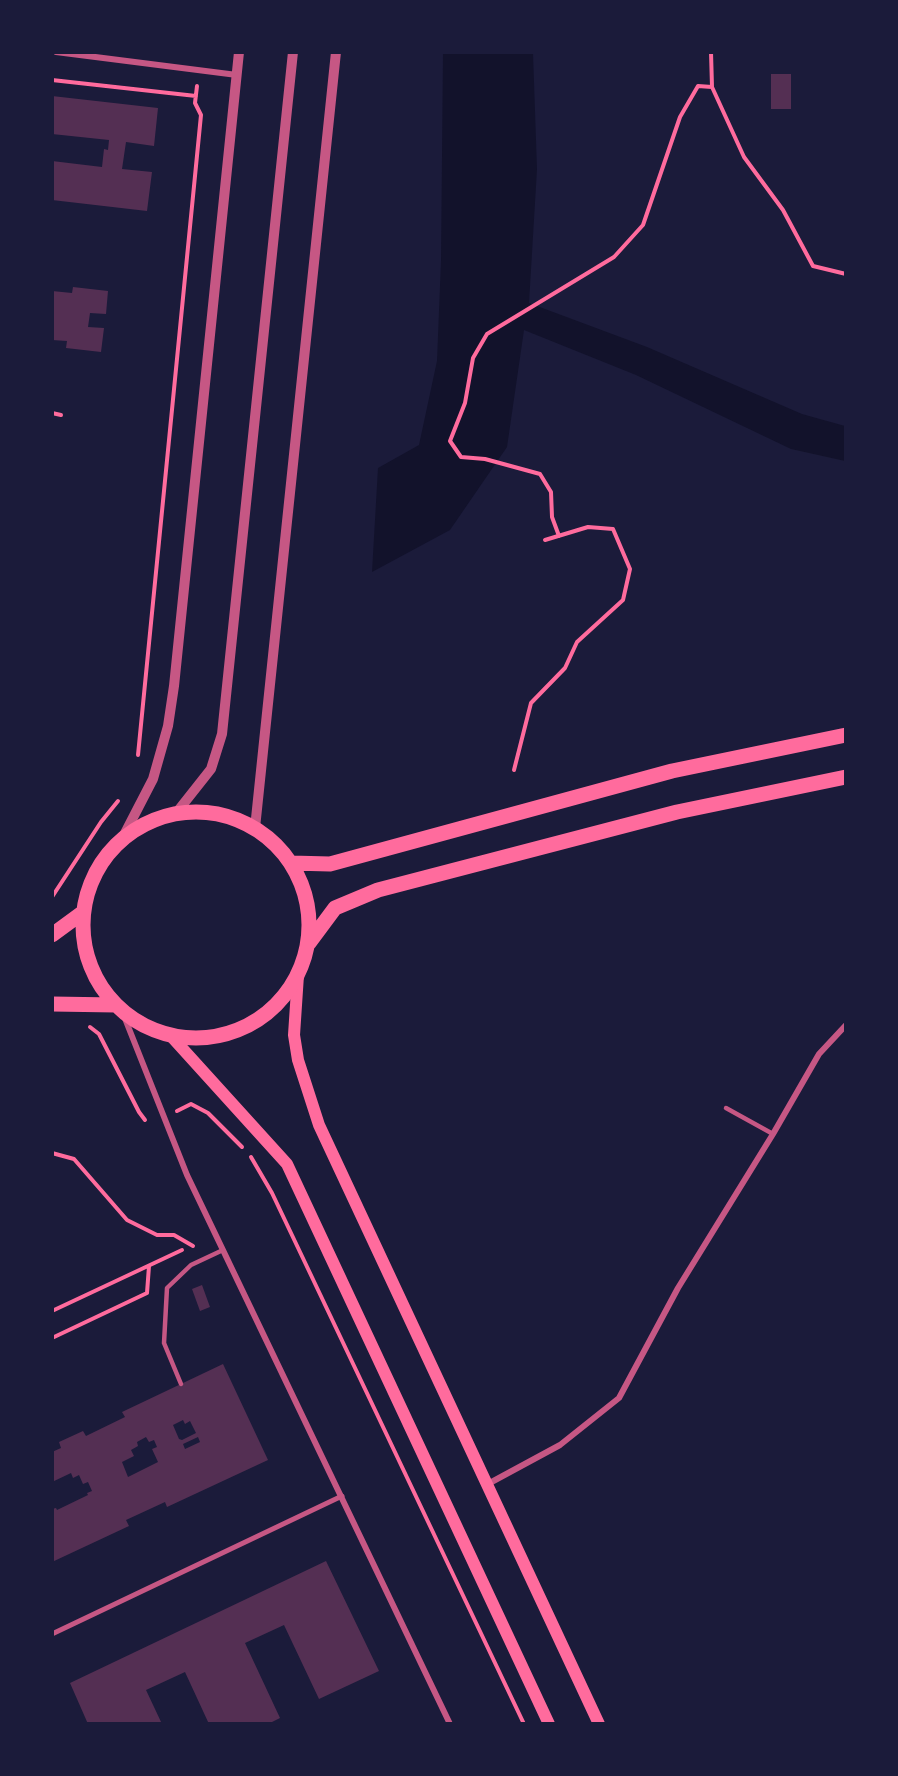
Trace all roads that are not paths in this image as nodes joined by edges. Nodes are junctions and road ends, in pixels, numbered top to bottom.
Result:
1 (56, 52) edge
2 (239, 52) edge
3 (293, 52) edge
4 (336, 52) edge
5 (237, 75) junction
6 (846, 735) edge
7 (846, 777) edge
8 (177, 812) junction
9 (255, 828) junction
10 (123, 837) junction
11 (291, 863) junction
12 (82, 913) junction
13 (52, 935) edge
14 (309, 942) junction
15 (298, 975) junction
16 (52, 1004) edge
17 (119, 1008) junction
18 (846, 1025) edge
19 (171, 1036) junction
20 (726, 1108) dead end
21 (773, 1134) junction
22 (223, 1250) junction
23 (181, 1384) dead end
24 (486, 1485) junction
25 (342, 1496) junction
26 (52, 1634) edge
27 (450, 1724) edge
28 (549, 1724) edge
29 (598, 1724) edge

1 - 5 street
2 - 5 street
3 - 8 street
4 - 9 street
5 - 10 street
6 - 11 main road
7 - 14 main road
8 - 9 main road
8 - 10 main road
9 - 11 main road
10 - 12 main road
11 - 14 main road
12 - 13 main road
12 - 17 main road
14 - 15 main road
15 - 19 main road
15 - 24 main road
16 - 17 main road
17 - 19 main road
17 - 22 street
18 - 21 street
19 - 28 main road
20 - 21 lane
21 - 24 street
22 - 23 lane
22 - 25 street
24 - 29 main road
25 - 26 street
25 - 27 street

